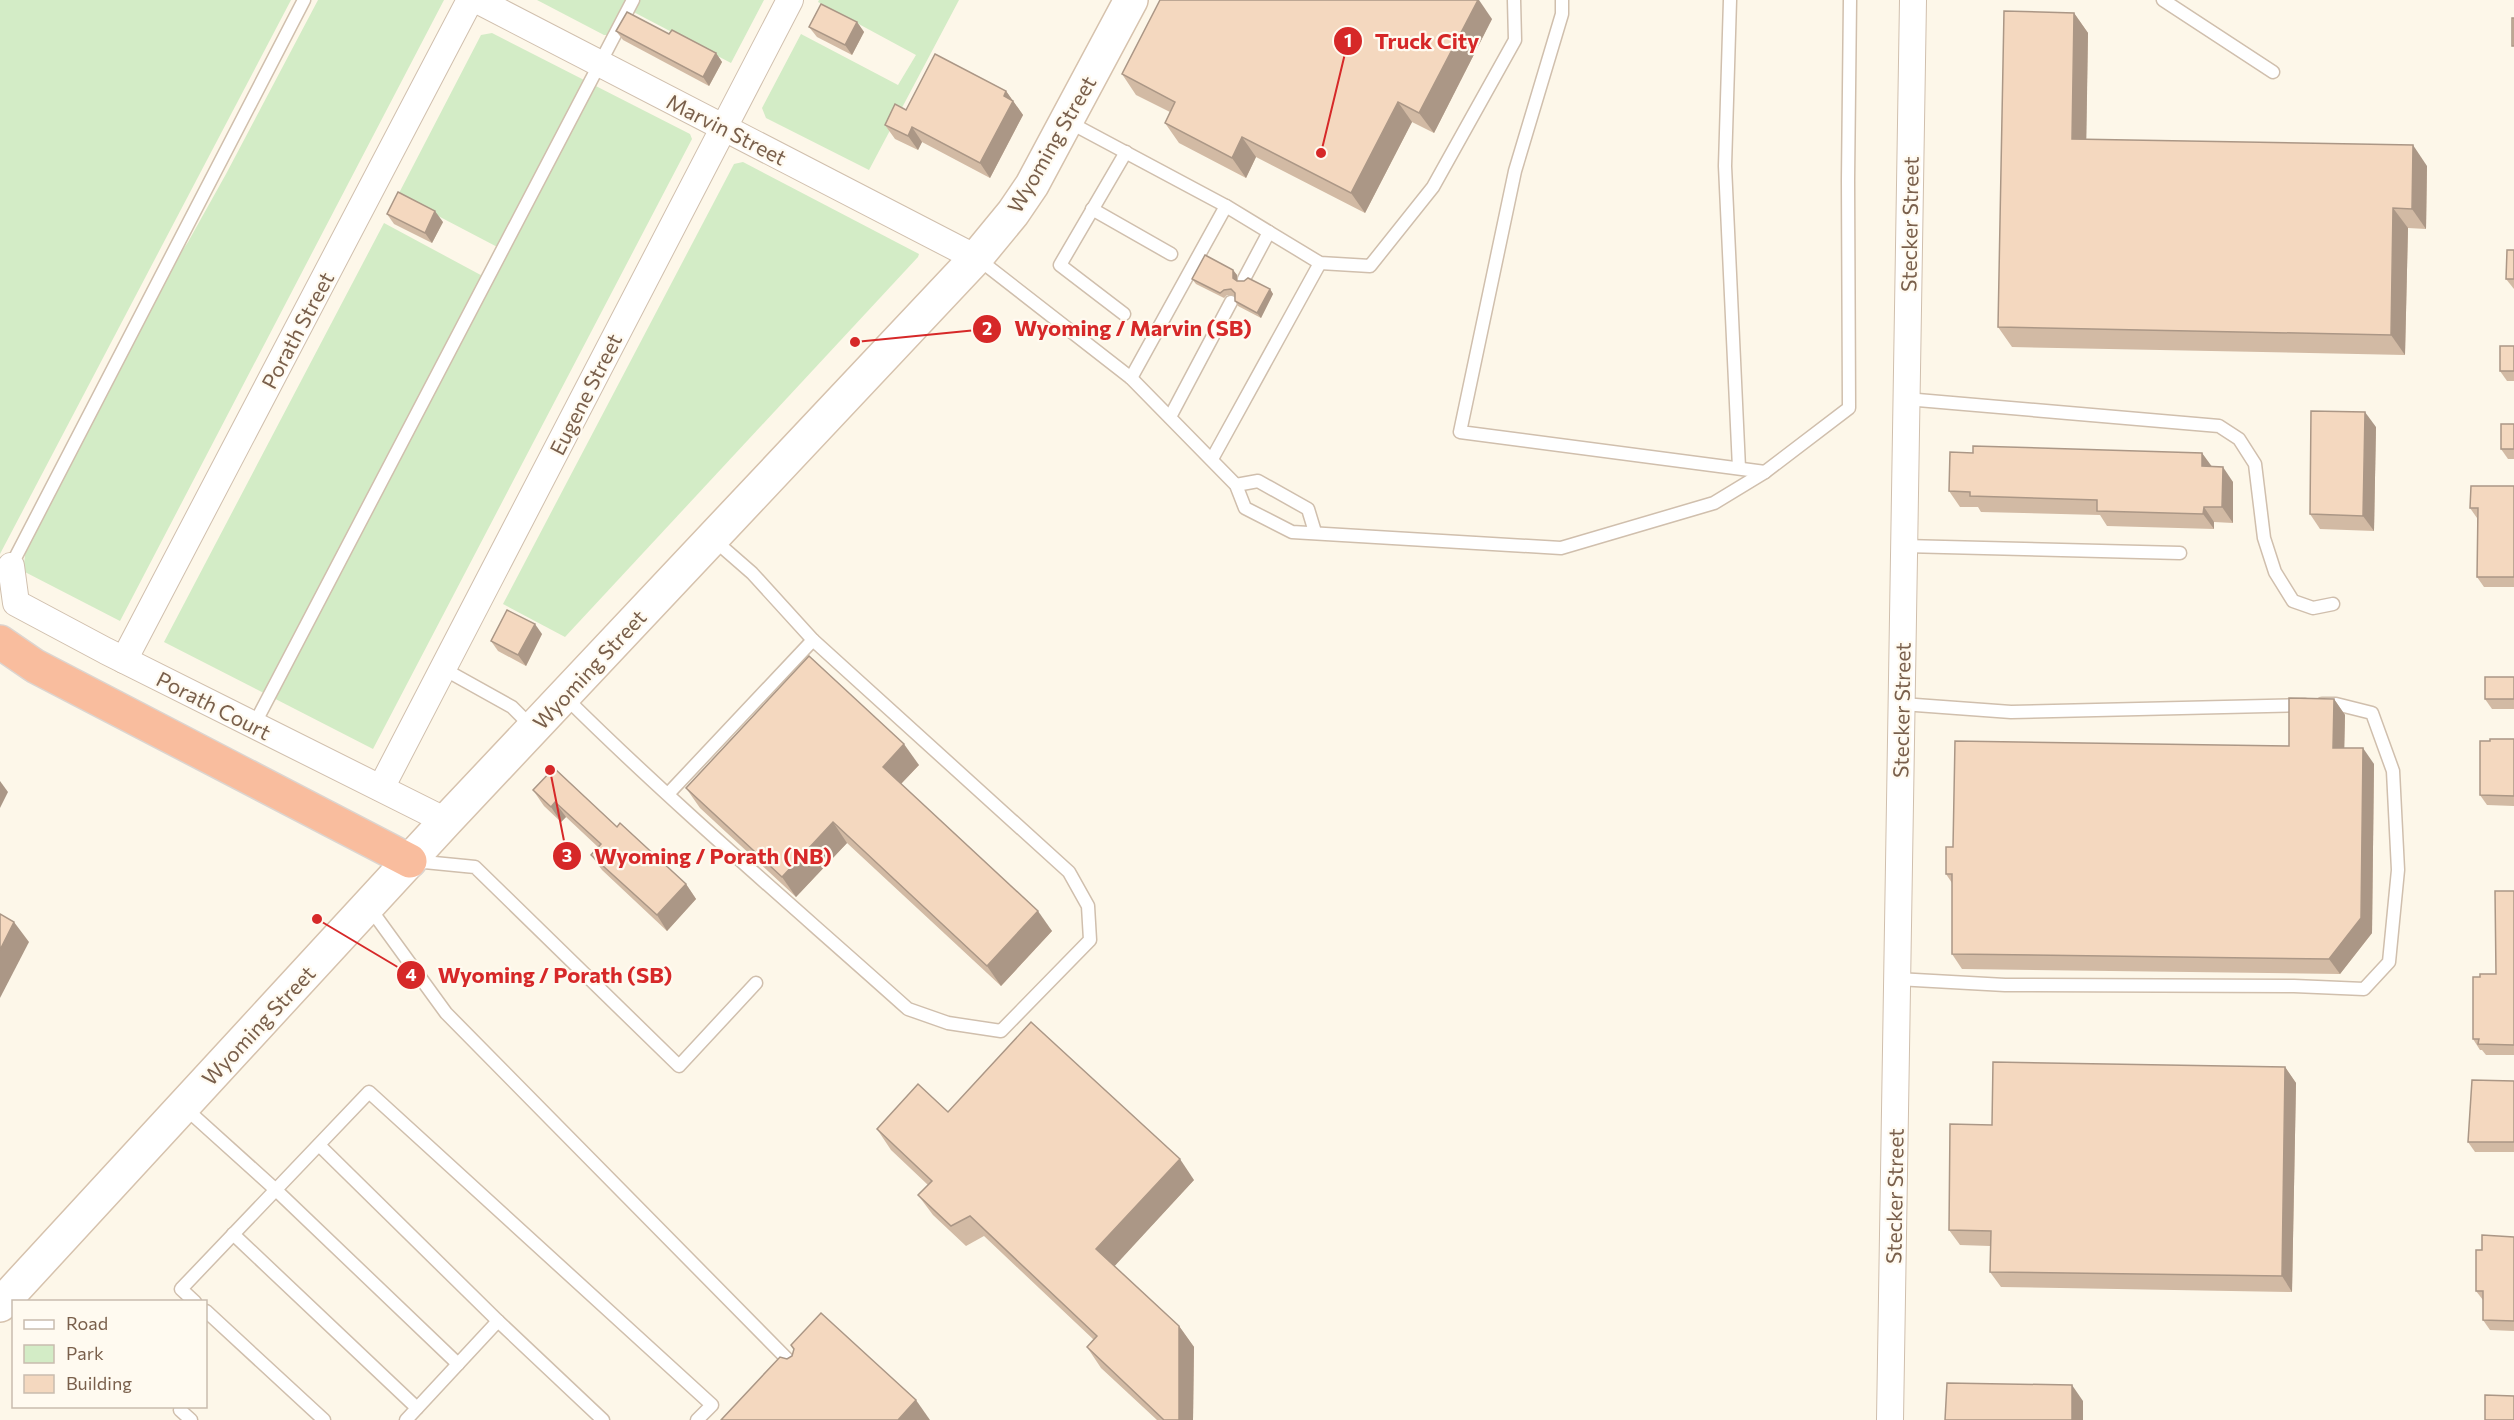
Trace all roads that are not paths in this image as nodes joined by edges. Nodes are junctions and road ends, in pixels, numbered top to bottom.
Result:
1 (304, 0) edge
2 (470, 0) edge
3 (477, 0) edge
4 (633, 0) edge
5 (790, 0) edge
6 (1514, 0) edge
7 (1562, 0) edge
8 (1730, 0) edge
9 (1850, 0) edge
10 (1913, 0) edge
11 (2163, 0) edge
12 (1127, 1) edge
13 (600, 63) junction
14 (2273, 72) dead end
15 (1067, 121) junction
16 (723, 127) junction
17 (1126, 152) junction
18 (1226, 206) junction
19 (1092, 209) junction
20 (1269, 232) junction
21 (1171, 254) dead end
22 (976, 258) junction
23 (1320, 263) junction
24 (1244, 279) edge
25 (1231, 302) dead end
26 (1124, 314) dead end
27 (1131, 378) junction
28 (1906, 399) junction
29 (1170, 417) junction
30 (1212, 459) junction
31 (1739, 468) junction
32 (1764, 472) junction
33 (1236, 485) junction
34 (1315, 532) junction
35 (713, 538) junction
36 (1904, 546) junction
37 (2180, 553) dead end
38 (11, 566) joint
39 (2333, 604) dead end
40 (813, 640) junction
41 (0, 642) edge
42 (124, 660) junction
43 (442, 668) junction
44 (564, 696) junction
45 (1902, 704) junction
46 (254, 725) junction
47 (534, 728) junction
48 (381, 788) junction
49 (668, 794) junction
50 (447, 821) junction
51 (410, 861) junction
52 (368, 906) junction
53 (1897, 979) junction
54 (756, 983) dead end
55 (183, 1106) junction
56 (319, 1145) junction
57 (276, 1190) junction
58 (233, 1234) junction
59 (193, 1300) edge
60 (0, 1305) edge
61 (207, 1312) edge
62 (498, 1321) junction
63 (458, 1364) junction
64 (800, 1371) edge
65 (417, 1408) junction
66 (180, 1410) dead end
67 (190, 1420) edge
68 (324, 1420) edge
69 (406, 1420) edge
70 (603, 1420) edge
71 (697, 1420) edge
72 (1890, 1420) edge

1 - 38 lane
2 - 42 street, Porath Street
3 - 13 street, Marvin Street
4 - 13 lane
5 - 16 street, Eugene Street
6 - 23 lane
7 - 31 lane
8 - 31 lane
9 - 32 lane
10 - 28 street, Stecker Street
11 - 14 lane
12 - 15 main road, Wyoming Street
13 - 16 street, Marvin Street
13 - 46 lane
15 - 17 lane
15 - 22 main road, Wyoming Street
16 - 22 street, Marvin Street
16 - 43 street, Eugene Street
17 - 18 lane
17 - 19 lane
18 - 20 lane
18 - 27 lane
19 - 21 lane
19 - 26 lane
20 - 23 lane
20 - 24 lane
22 - 27 lane
22 - 35 main road, Wyoming Street
23 - 30 lane
25 - 29 lane
27 - 29 lane
28 - 36 street, Stecker Street
28 - 39 lane
29 - 30 lane
30 - 33 lane
31 - 32 lane
32 - 34 lane
33 - 34 lane
33 - 34 lane
35 - 40 lane
35 - 44 main road, Wyoming Street
36 - 37 lane
36 - 45 street, Stecker Street
38 - 42 street, Porath Court
40 - 49 lane
40 - 49 lane
41 - 51 highway
42 - 46 street, Porath Court
43 - 47 lane
43 - 48 street, Eugene Street
44 - 47 main road, Wyoming Street
44 - 49 lane
45 - 53 street, Stecker Street
45 - 53 lane
46 - 48 street, Porath Court
47 - 50 main road, Wyoming Street
48 - 50 street, Porath Court
50 - 51 main road, Wyoming Street
51 - 52 main road, Wyoming Street
51 - 54 lane
52 - 55 main road, Wyoming Street
52 - 64 lane
53 - 72 street, Stecker Street
55 - 57 lane
55 - 60 main road, Wyoming Street
56 - 57 lane
56 - 62 lane
56 - 71 lane
57 - 58 lane
57 - 63 lane
58 - 59 lane
58 - 65 lane
61 - 68 lane
62 - 63 lane
62 - 70 lane
63 - 65 lane
65 - 69 lane
66 - 67 lane

